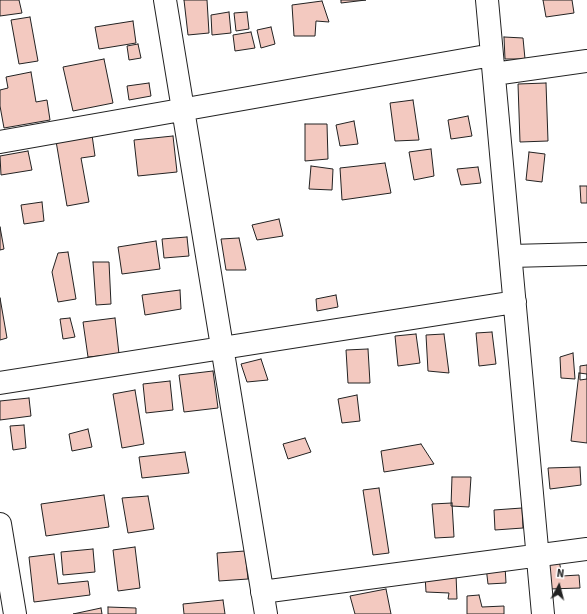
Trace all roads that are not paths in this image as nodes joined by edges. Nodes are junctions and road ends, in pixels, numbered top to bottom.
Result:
1 (165, 0) edge
2 (487, 0) edge
3 (587, 61) edge
4 (493, 64) junction
5 (183, 110) junction
6 (0, 142) edge
7 (587, 254) edge
8 (511, 256) junction
9 (515, 302) junction
10 (222, 348) junction
11 (0, 383) edge
12 (0, 524) edge
13 (587, 549) edge
14 (538, 555) junction
15 (262, 592) junction
16 (15, 614) edge
17 (266, 614) edge
18 (543, 614) edge

1 - 5 street
2 - 4 street
3 - 4 street
4 - 5 street
4 - 8 street
5 - 6 street
5 - 10 street
7 - 8 street
8 - 9 street
9 - 10 street
9 - 14 street
10 - 11 street
10 - 15 street
12 - 16 street
13 - 14 street
14 - 15 street
14 - 18 street
15 - 17 street

